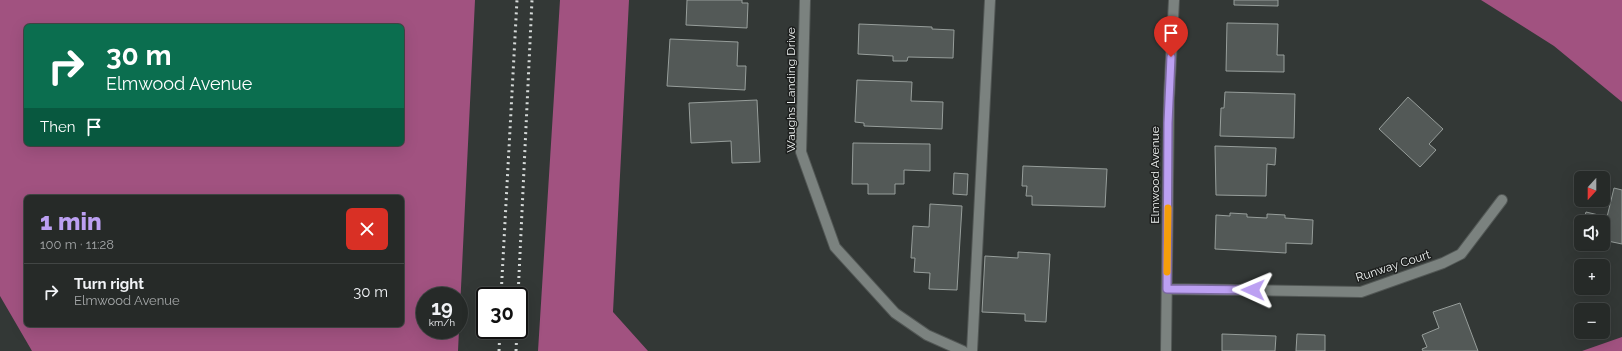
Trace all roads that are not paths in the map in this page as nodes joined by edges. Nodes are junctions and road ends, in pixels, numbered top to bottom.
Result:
1 (805, 0) edge
2 (990, 0) edge
3 (1174, 0) edge
4 (1502, 200) dead end
5 (1167, 289) junction
6 (963, 351) edge
7 (972, 351) edge
8 (1166, 351) edge

1 - 6 street, Waughs Landing Drive
2 - 7 street
3 - 5 street, Elmwood Avenue
4 - 5 street, Runway Court
5 - 8 street, Elmwood Avenue

